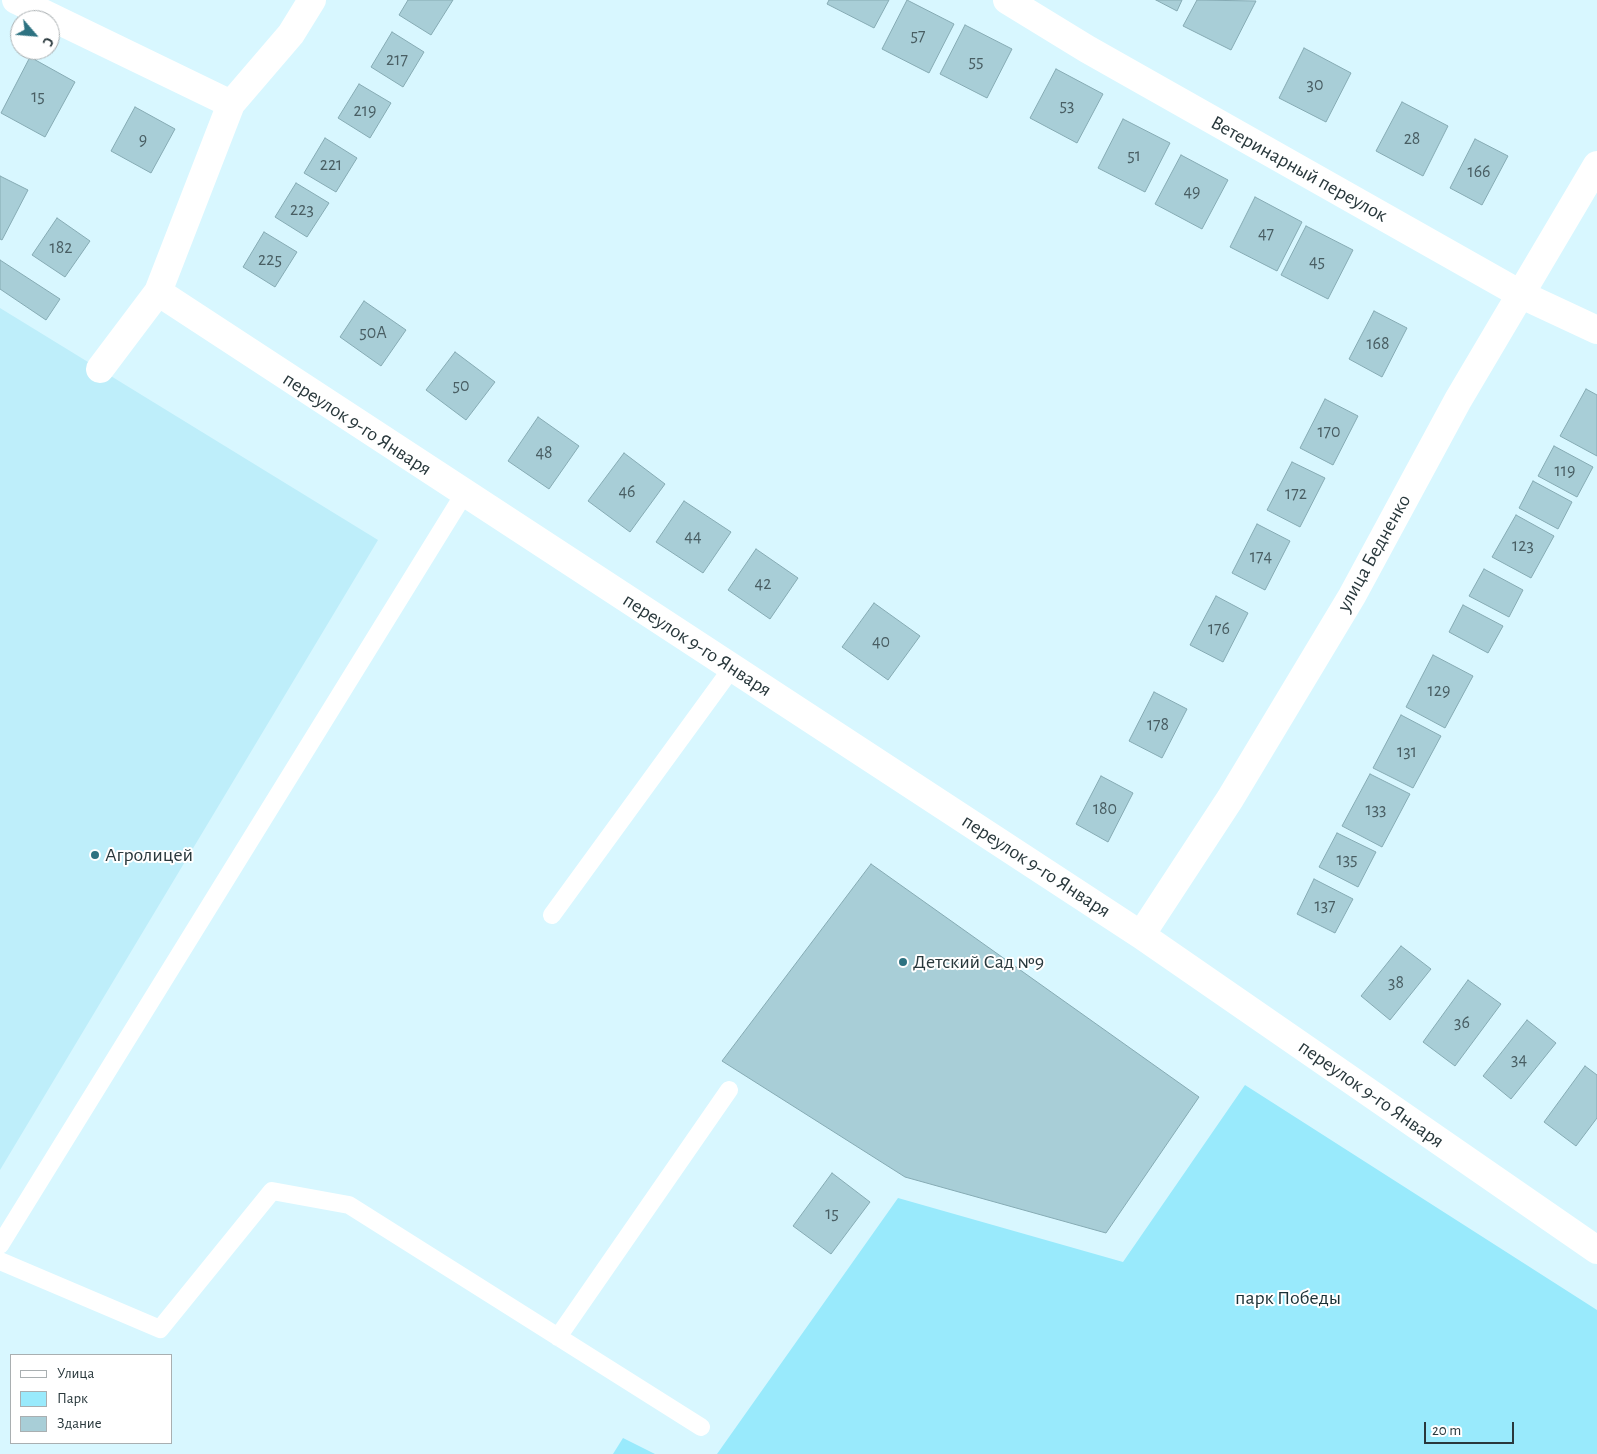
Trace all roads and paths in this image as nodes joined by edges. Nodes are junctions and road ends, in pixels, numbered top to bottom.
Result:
1 (16, 0) edge
2 (312, 0) edge
3 (1006, 0) edge
4 (231, 104) junction
5 (1597, 165) edge
6 (158, 292) junction
7 (1522, 295) junction
8 (1597, 330) edge
9 (100, 369) dead end
10 (464, 494) junction
11 (732, 668) junction
12 (552, 916) dead end
13 (1141, 934) junction
14 (729, 1090) dead end
15 (0, 1245) edge
16 (1597, 1250) edge
17 (0, 1261) edge
18 (558, 1337) junction
19 (701, 1427) dead end

1 - 4 street
2 - 4 street
3 - 7 street, Ветеринарный переулок
4 - 6 street
5 - 7 street, улица Бедненко
6 - 9 street
6 - 10 street, переулок 9-го Января
7 - 8 street, Ветеринарный переулок
7 - 13 street, улица Бедненко
10 - 11 street, переулок 9-го Января
10 - 15 lane
11 - 12 lane
11 - 13 street, переулок 9-го Января
13 - 16 street, переулок 9-го Января
14 - 18 lane
17 - 18 lane
18 - 19 lane

